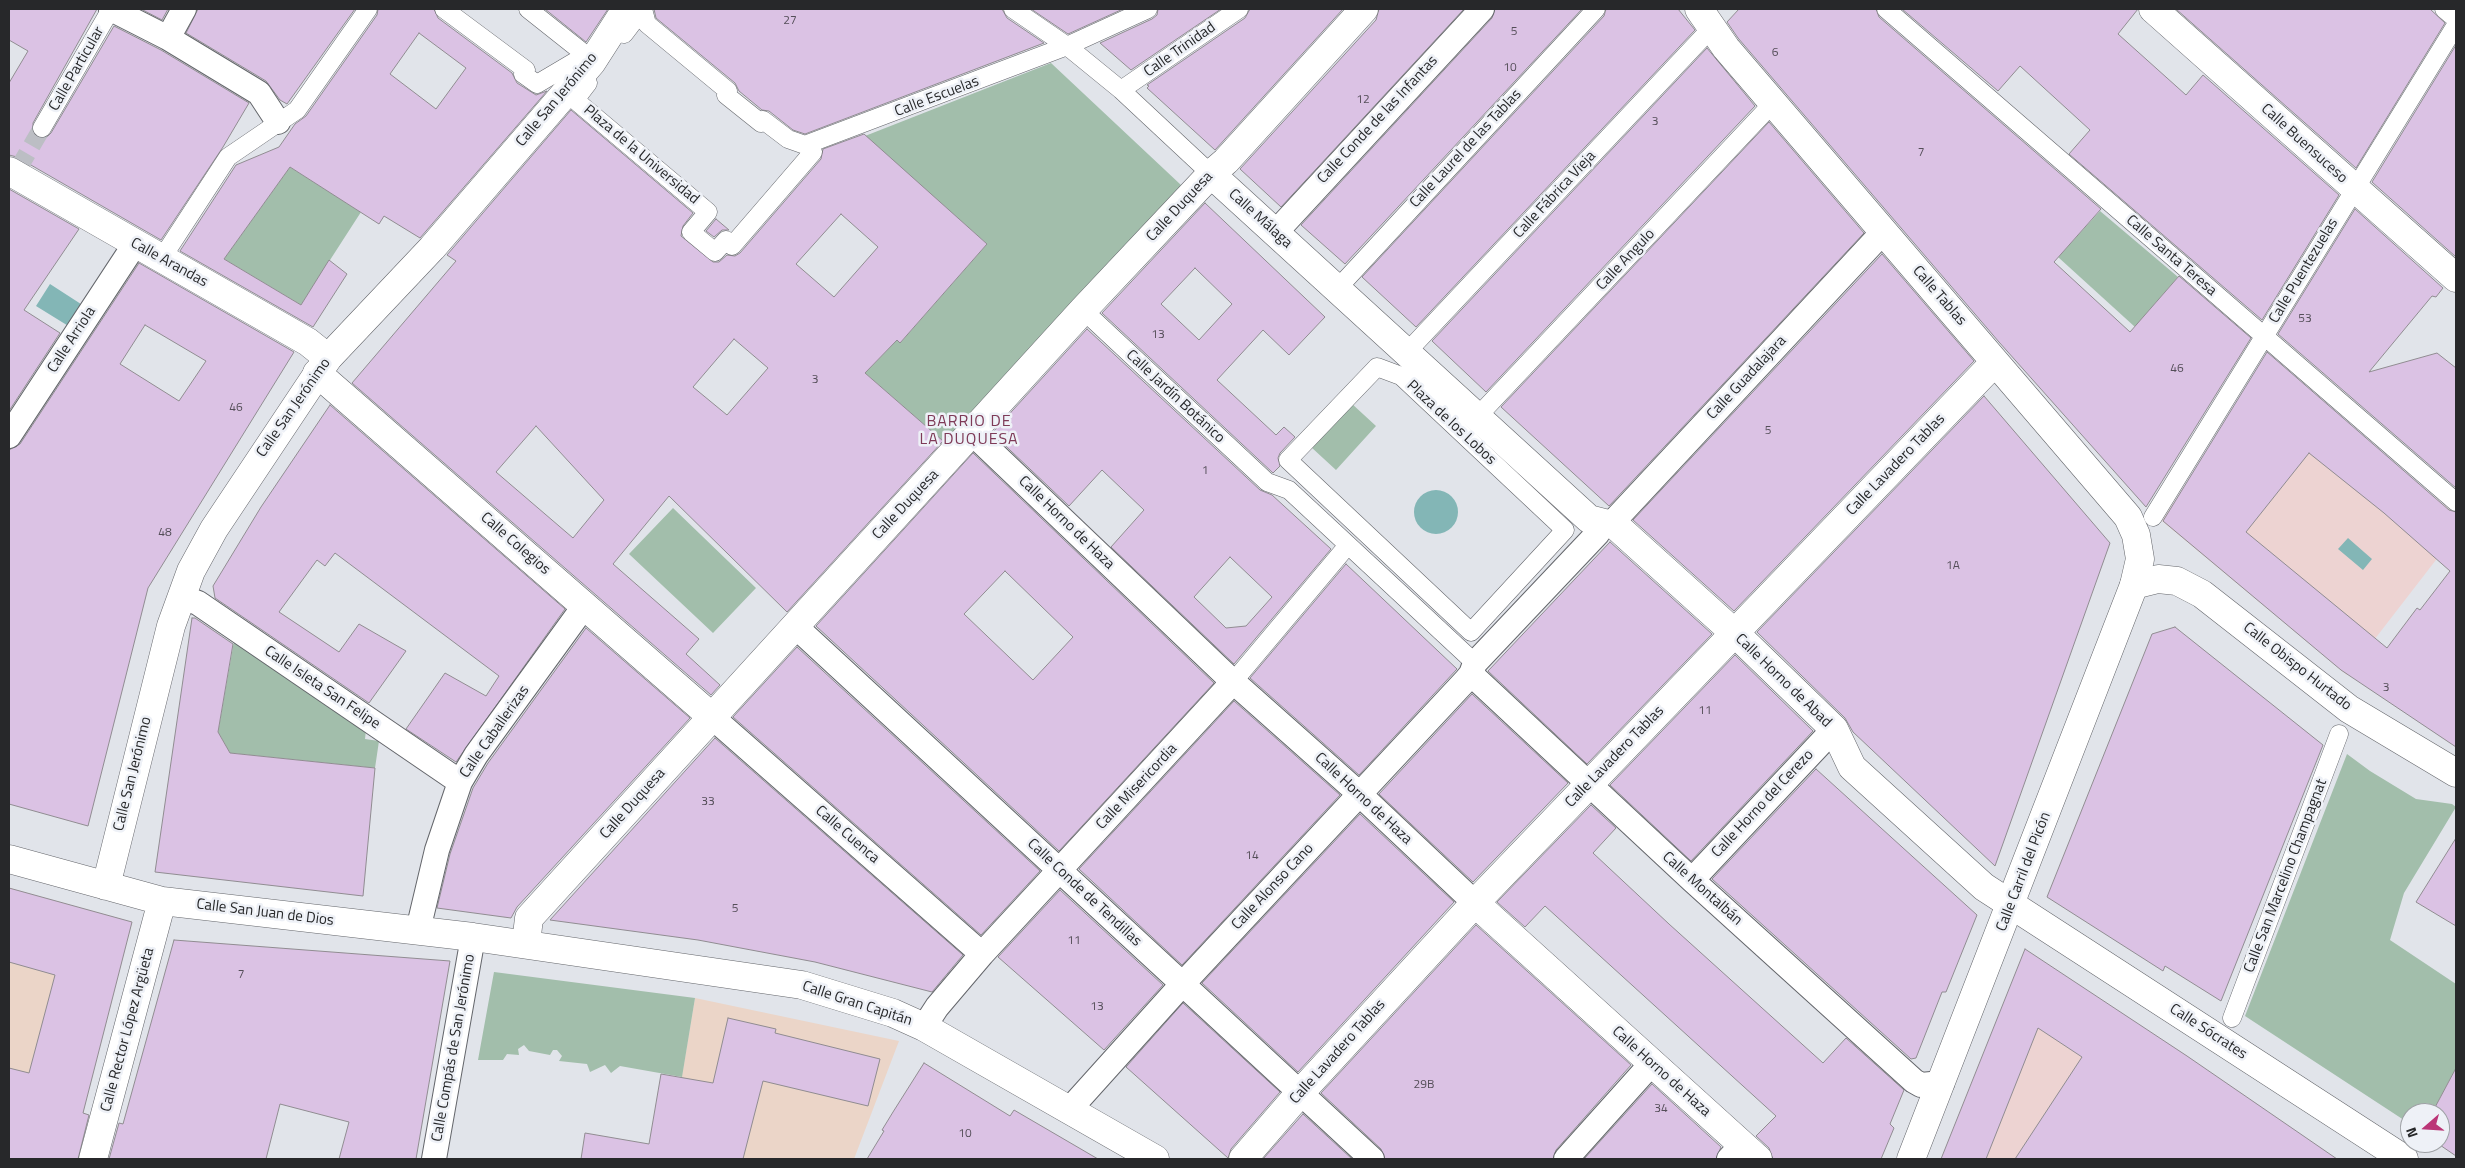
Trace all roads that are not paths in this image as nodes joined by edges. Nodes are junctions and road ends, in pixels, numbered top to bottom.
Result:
1 (111, 9) edge
2 (184, 9) edge
3 (368, 9) edge
4 (444, 9) edge
5 (518, 9) edge
6 (528, 9) edge
7 (626, 9) edge
8 (643, 9) edge
9 (1013, 9) edge
10 (1148, 9) edge
11 (1239, 9) edge
12 (1364, 9) edge
13 (1482, 9) edge
14 (1596, 9) edge
15 (1886, 9) edge
16 (2153, 9) edge
17 (2444, 9) edge
18 (1706, 19) edge
19 (2456, 19) edge
20 (2456, 25) edge
21 (168, 38) junction
22 (1068, 46) junction
23 (582, 58) junction
24 (1121, 90) junction
25 (1773, 103) junction
26 (278, 122) junction
27 (42, 128) tunnel mouth
28 (805, 145) junction
29 (15, 170) edge
30 (1211, 174) junction
31 (2354, 188) junction
32 (1883, 232) junction
33 (1275, 233) junction
34 (135, 244) junction
35 (162, 258) junction
36 (2456, 278) edge
37 (1337, 289) junction
38 (1084, 310) junction
39 (2264, 336) junction
40 (1407, 352) junction
41 (1996, 362) junction
42 (322, 365) junction
43 (1478, 416) junction
44 (972, 433) junction
45 (9, 436) edge
46 (2456, 502) edge
47 (2153, 517) dead end
48 (1605, 523) junction
49 (1348, 545) junction
50 (2134, 585) junction
51 (182, 597) junction
52 (585, 605) junction
53 (795, 626) junction
54 (1470, 632) joint
55 (1734, 633) junction
56 (1473, 668) junction
57 (1233, 682) junction
58 (712, 717) junction
59 (1834, 729) junction
60 (2339, 734) dead end
61 (2456, 773) edge
62 (460, 782) junction
63 (1589, 784) junction
64 (1359, 794) junction
65 (9, 859) edge
66 (1060, 870) junction
67 (1692, 880) junction
68 (106, 886) junction
69 (162, 901) junction
70 (1475, 903) junction
71 (2012, 905) junction
72 (418, 930) junction
73 (473, 937) junction
74 (526, 944) junction
75 (982, 954) junction
76 (1182, 984) junction
77 (2232, 1018) dead end
78 (924, 1027) junction
79 (1652, 1063) junction
80 (1942, 1083) junction
81 (1299, 1094) junction
82 (1070, 1110) junction
83 (1743, 1155) edge
84 (93, 1159) edge
85 (434, 1159) edge
86 (1155, 1159) edge
87 (1243, 1159) edge
88 (1372, 1159) edge
89 (1566, 1159) edge
90 (1911, 1159) edge
91 (2404, 1159) edge

1 - 21 street
1 - 27 street, Calle Particular
2 - 21 street
3 - 26 street
4 - 23 street
5 - 23 street
6 - 23 street
7 - 42 street, Calle San Jerónimo
8 - 28 street, Plaza de la Universidad
8 - 28 street, Plaza de la Universidad
9 - 22 street, Calle Málaga
10 - 22 street, Calle Escuelas
11 - 24 street, Calle Trinidad
12 - 30 street, Calle Duquesa
13 - 33 street, Calle Conde de las Infantas
14 - 37 street, Calle Laurel de las Tablas
15 - 39 street, Calle Santa Teresa
16 - 31 street, Calle Buensuceso
17 - 19 street
18 - 25 street, Calle Tablas
18 - 40 street, Calle Fábrica Vieja
20 - 31 street, Calle Puentezuelas
21 - 26 street
22 - 24 street, Calle Málaga
22 - 28 street, Calle Escuelas
24 - 30 street, Calle Málaga
25 - 32 street, Calle Tablas
25 - 43 street, Calle Angulo
26 - 35 street
29 - 34 street, Calle Arandas
30 - 33 street, Calle Málaga
30 - 38 street, Calle Duquesa
31 - 36 street, Calle Buensuceso
31 - 39 street, Calle Puentezuelas
32 - 41 street, Calle Tablas
32 - 48 street, Calle Guadalajara
33 - 37 street, Calle Málaga
34 - 35 street, Calle Arandas
34 - 45 street, Calle Arriola
35 - 42 street, Calle Arandas
37 - 40 street, Calle Málaga
38 - 44 street, Calle Duquesa
38 - 49 street, Calle Jardín Botánico
39 - 46 street, Calle Santa Teresa
39 - 47 street, Calle Puentezuelas
40 - 43 street, Plaza de los Lobos
41 - 50 street, Calle Tablas
41 - 55 street, Calle Lavadero Tablas
42 - 51 street, Calle San Jerónimo
42 - 52 street, Calle Colegios
43 - 48 street, Plaza de los Lobos
44 - 53 street, Calle Duquesa
44 - 57 street, Calle Horno de Haza
48 - 55 street, Calle Horno de Abad
48 - 56 street
49 - 56 street
49 - 57 street, Calle Misericordia
50 - 61 street, Calle Obispo Hurtado
50 - 71 street, Calle Carril del Picón
51 - 62 street, Calle Isleta San Felipe
51 - 68 street, Calle San Jerónimo
52 - 58 street, Calle Colegios
52 - 62 street, Calle Caballerizas
53 - 58 street, Calle Duquesa
53 - 66 street, Calle Conde de Tendillas
54 - 54 street, Plaza de los Lobos
55 - 59 street, Calle Horno de Abad
55 - 63 street, Calle Lavadero Tablas
56 - 63 street, Calle Montalbán
56 - 64 street, Calle Alonso Cano
57 - 64 street, Calle Horno de Haza
57 - 66 street, Calle Misericordia
58 - 74 street, Calle Duquesa
58 - 75 street, Calle Cuenca
59 - 67 street, Calle Horno del Cerezo
59 - 71 street, Calle Horno de Abad
60 - 77 street, Calle San Marcelino Champagnat
62 - 72 street, Calle Caballerizas
63 - 67 street, Calle Montalbán
63 - 70 street, Calle Lavadero Tablas
64 - 70 street, Calle Horno de Haza
64 - 76 street, Calle Alonso Cano
65 - 68 street, Calle San Juan de Dios
66 - 75 street, Calle Misericordia
66 - 76 street, Calle Conde de Tendillas
67 - 80 street, Calle Montalbán
68 - 69 street, Calle San Juan de Dios
69 - 72 street, Calle San Juan de Dios
69 - 84 street, Calle Rector López Argüeta
70 - 79 street, Calle Horno de Haza
70 - 81 street, Calle Lavadero Tablas
71 - 80 street, Calle Carril del Picón
71 - 91 street, Calle Sócrates
72 - 73 street, Calle San Juan de Dios
73 - 74 street, Calle San Juan de Dios
73 - 85 street, Calle Compás de San Jerónimo
74 - 78 street, Calle Gran Capitán
75 - 78 street, Calle Misericordia
76 - 81 street, Calle Conde de Tendillas
76 - 82 street, Calle Alonso Cano
78 - 82 street, Calle Gran Capitán
79 - 83 street, Calle Horno de Haza
79 - 89 street
80 - 90 street, Calle Carril del Picón
81 - 87 street, Calle Lavadero Tablas
81 - 88 street, Calle Conde de Tendillas
82 - 86 street, Calle Gran Capitán

